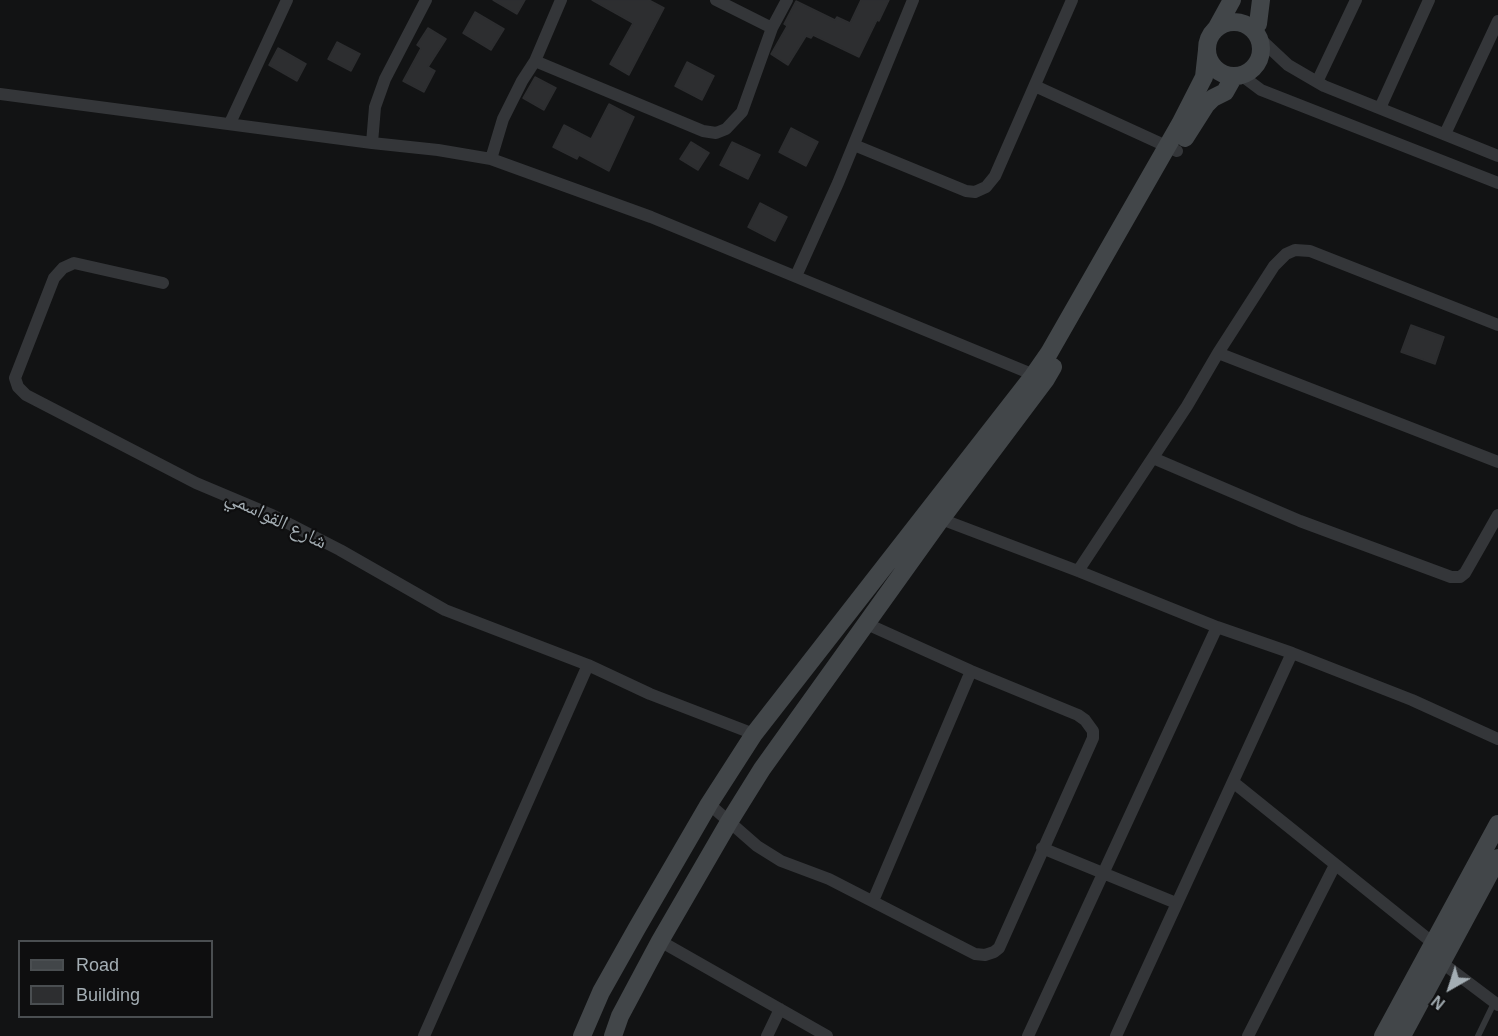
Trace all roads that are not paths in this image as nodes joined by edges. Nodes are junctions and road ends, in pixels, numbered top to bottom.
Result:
1 (287, 0) edge
2 (426, 0) edge
3 (561, 0) edge
4 (716, 0) edge
5 (787, 0) edge
6 (913, 0) edge
7 (1072, 0) edge
8 (1232, 0) edge
9 (1261, 0) edge
10 (1356, 0) edge
11 (1429, 0) edge
12 (1498, 21) edge
13 (772, 28) junction
14 (1216, 29) junction
15 (1255, 32) junction
16 (1207, 50) junction
17 (535, 61) junction
18 (1238, 75) junction
19 (1317, 82) junction
20 (1035, 86) junction
21 (0, 94) edge
22 (1380, 108) junction
23 (230, 123) junction
24 (1445, 134) junction
25 (372, 143) junction
26 (854, 145) junction
27 (1172, 149) junction
28 (1498, 156) edge
29 (491, 159) junction
30 (1498, 183) edge
31 (796, 276) junction
32 (163, 283) dead end
33 (1498, 325) edge
34 (1218, 353) junction
35 (1040, 378) junction
36 (1153, 458) junction
37 (1498, 462) edge
38 (1498, 514) edge
39 (941, 519) junction
40 (1078, 571) junction
41 (867, 624) junction
42 (1217, 627) junction
43 (820, 651) junction
44 (1292, 653) junction
45 (837, 664) junction
46 (588, 665) junction
47 (971, 671) junction
48 (754, 734) junction
49 (1498, 739) edge
50 (1233, 782) junction
51 (709, 804) junction
52 (729, 822) junction
53 (1498, 824) edge
54 (1042, 849) junction
55 (1498, 858) edge
56 (1335, 865) junction
57 (1102, 873) junction
58 (873, 901) junction
59 (1176, 903) junction
60 (660, 941) junction
61 (1433, 943) junction
62 (1441, 962) junction
63 (1496, 1004) edge
64 (780, 1009) junction
65 (424, 1036) edge
66 (582, 1036) edge
67 (613, 1036) edge
68 (767, 1036) edge
69 (827, 1036) edge
70 (1028, 1036) edge
71 (1116, 1036) edge
72 (1248, 1036) edge
73 (1383, 1036) edge
74 (1402, 1036) edge
75 (1478, 1036) edge

1 - 23 street
2 - 25 street
3 - 17 street
4 - 13 street
5 - 13 street
6 - 26 street
7 - 20 street
8 - 14 main road
9 - 15 main road
10 - 19 street
11 - 22 street
12 - 24 street
13 - 17 street
14 - 15 main road
14 - 16 main road
15 - 18 main road
15 - 19 street
16 - 18 main road
16 - 27 main road
17 - 29 street
18 - 27 main road
18 - 30 street
19 - 22 street
20 - 26 street
20 - 27 street
21 - 23 street
22 - 24 street
23 - 25 street
24 - 28 street
25 - 29 street
26 - 31 street
27 - 35 main road
29 - 31 street
31 - 35 street
32 - 46 street, شارع القواسمي
33 - 34 street
34 - 36 street
34 - 37 street
35 - 39 main road
35 - 43 main road
36 - 38 street
36 - 40 street
39 - 40 street
39 - 41 main road
40 - 42 street
41 - 45 main road
41 - 47 street
42 - 44 street
42 - 57 street
43 - 45 main road
43 - 48 main road
44 - 49 street
44 - 50 street
45 - 52 main road
46 - 48 street, شارع القواسمي
46 - 65 street
47 - 54 street
47 - 58 street
48 - 51 main road
50 - 56 street
50 - 59 street
51 - 52 street
51 - 66 main road
52 - 58 street
52 - 60 main road
53 - 61 main road
54 - 57 street
54 - 58 street
55 - 62 main road
56 - 61 street
56 - 72 street
57 - 59 street
57 - 70 street
59 - 71 street
60 - 64 street
60 - 67 main road
61 - 73 main road
62 - 63 street
62 - 74 main road
63 - 75 lane
64 - 68 street
64 - 69 street

